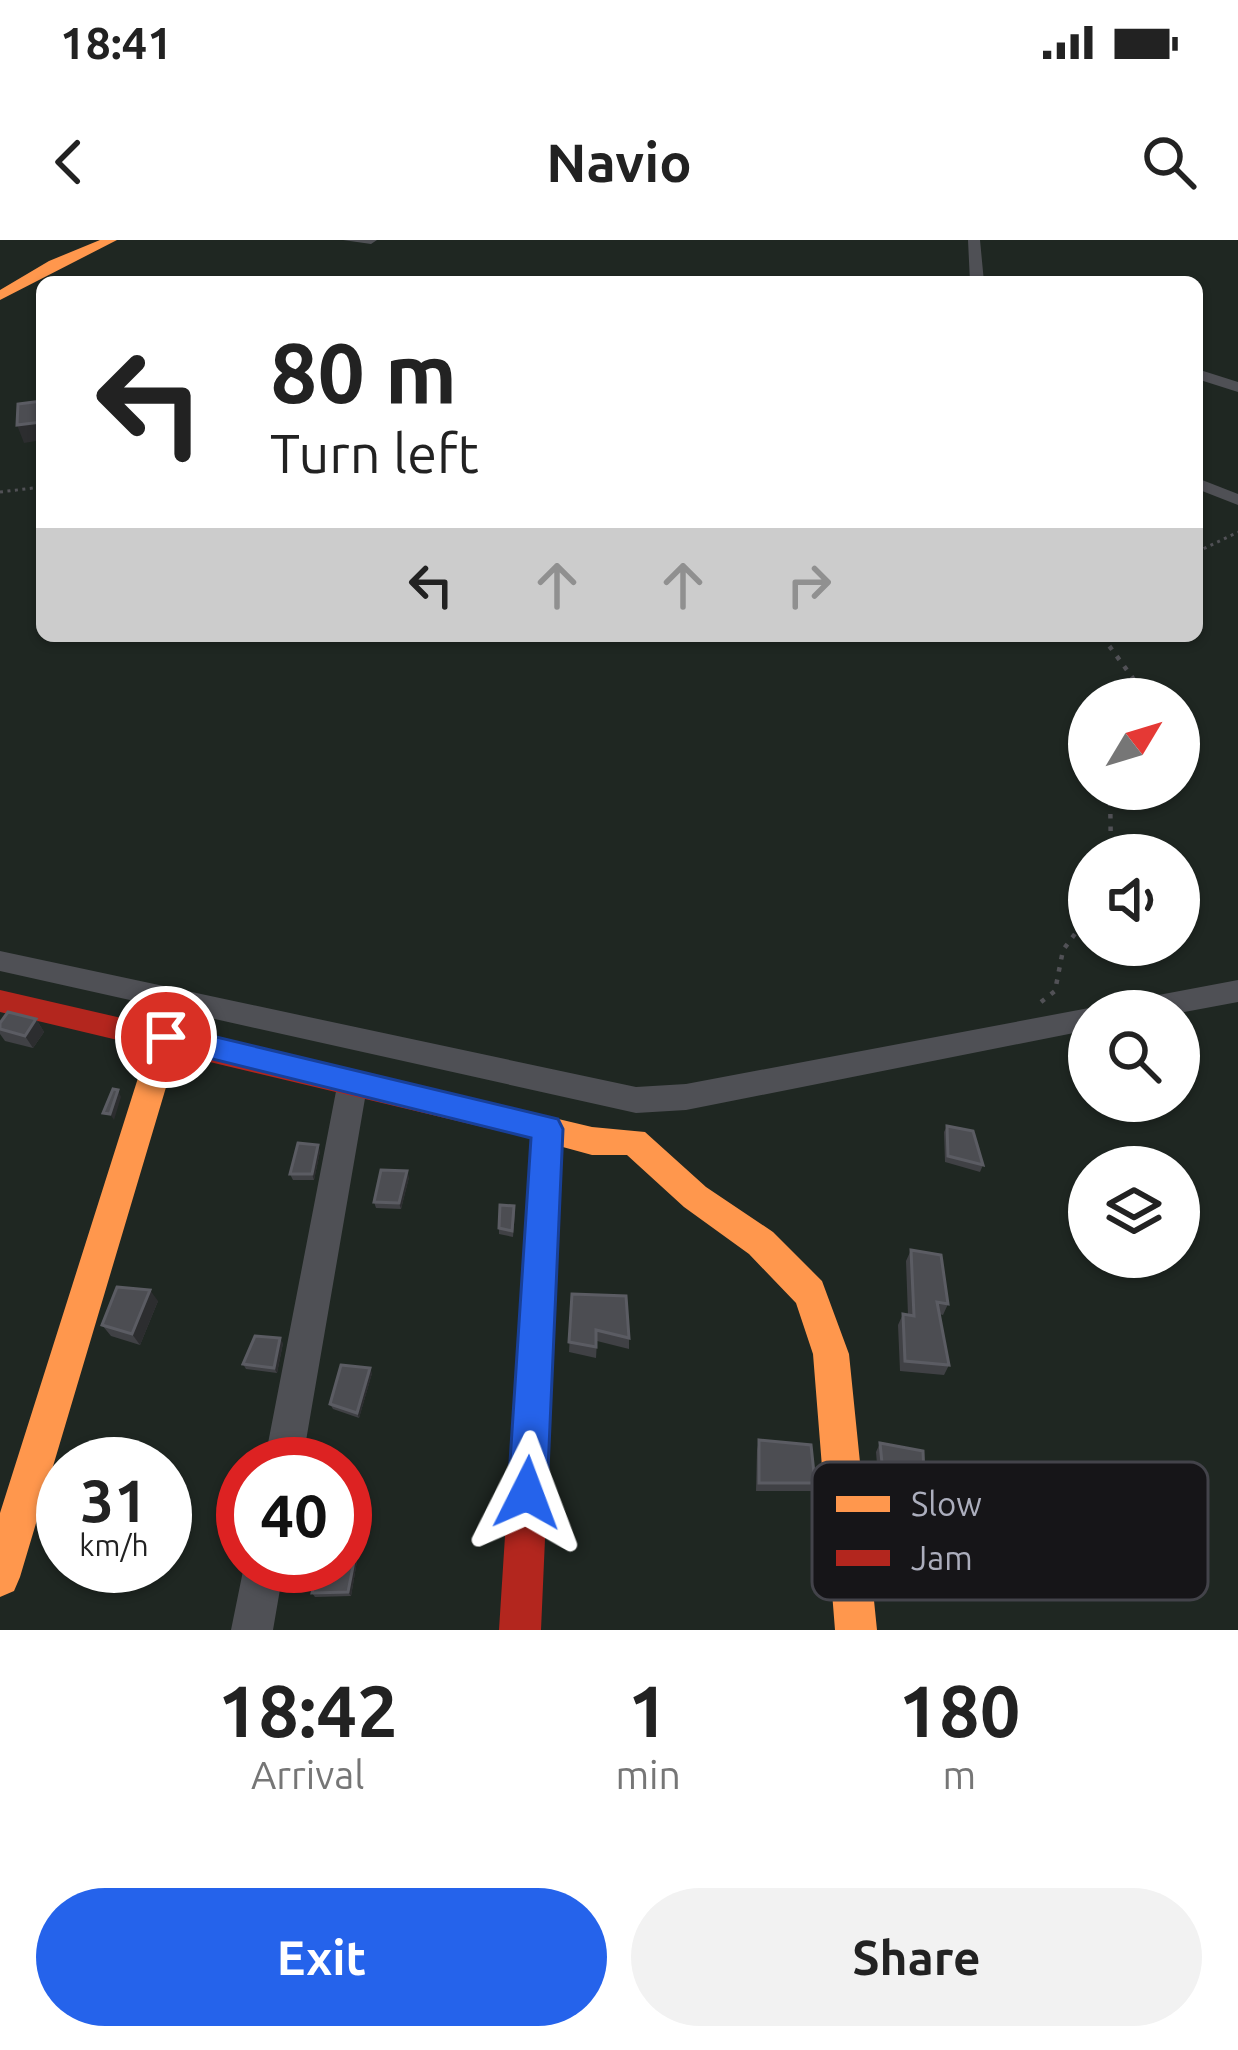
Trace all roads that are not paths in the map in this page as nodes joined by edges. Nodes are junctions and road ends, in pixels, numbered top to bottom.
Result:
1 (111, 240) edge
2 (349, 240) edge
3 (371, 240) edge
4 (974, 240) edge
5 (977, 276) edge
6 (0, 296) edge
7 (1203, 376) edge
8 (1238, 387) edge
9 (1203, 485) edge
10 (1238, 500) edge
11 (0, 961) edge
12 (1238, 991) edge
13 (1200, 998) edge
14 (0, 1001) edge
15 (1068, 1023) edge
16 (166, 1037) junction
17 (353, 1081) junction
18 (636, 1100) junction
19 (547, 1129) junction
20 (634, 1142) junction
21 (288, 1437) edge
22 (841, 1462) edge
23 (0, 1577) edge
24 (259, 1593) edge
25 (853, 1600) edge
26 (252, 1630) edge
27 (520, 1630) edge
28 (856, 1630) edge

1 - 6 street
2 - 3 street
4 - 5 street
7 - 8 street
9 - 10 street
11 - 18 street
12 - 13 street
14 - 16 street
15 - 18 street
16 - 17 street
16 - 23 street
17 - 19 street
17 - 21 street
18 - 20 street
19 - 20 street
19 - 27 street
20 - 22 street
24 - 26 street
25 - 28 street

